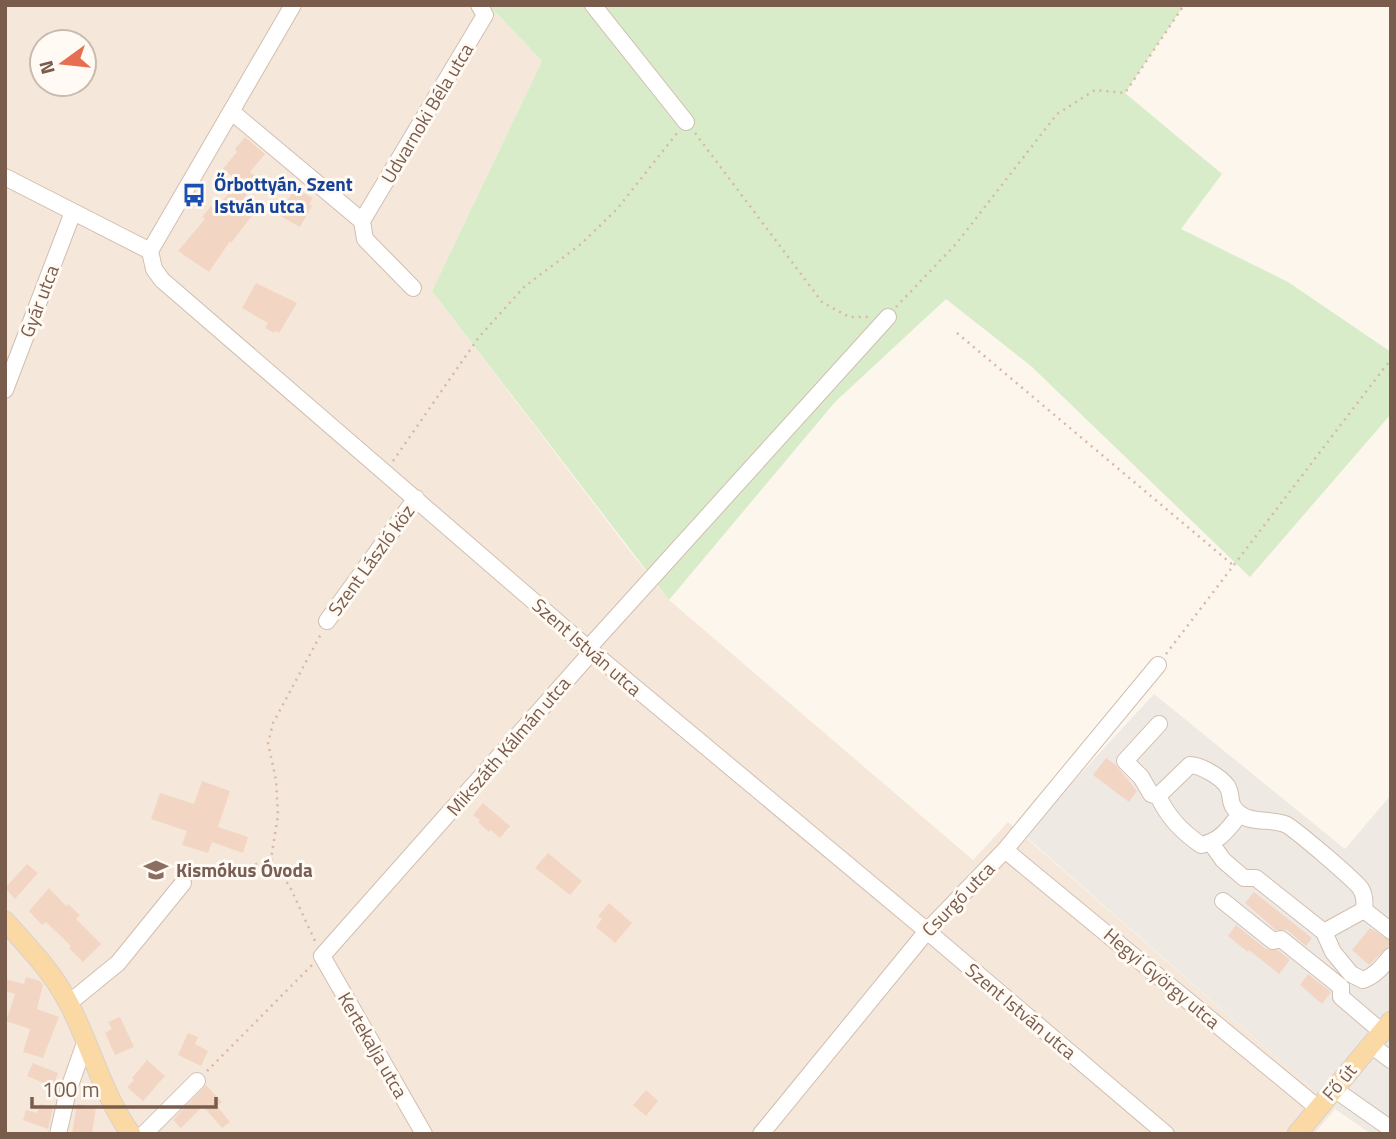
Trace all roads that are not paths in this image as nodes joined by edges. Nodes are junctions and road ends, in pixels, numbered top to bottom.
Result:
1 (293, 5) edge
2 (479, 5) edge
3 (593, 5) edge
4 (232, 112) junction
5 (686, 122) road end
6 (5, 177) edge
7 (73, 212) junction
8 (362, 221) junction
9 (150, 251) junction
10 (413, 288) dead end
11 (888, 317) road end
12 (5, 390) edge
13 (416, 498) junction
14 (327, 621) road end
15 (590, 650) junction
16 (1158, 666) road end
17 (1159, 724) dead end
18 (1158, 796) junction
19 (1240, 814) junction
20 (1211, 843) junction
21 (1005, 850) junction
22 (183, 883) road end
23 (1223, 901) dead end
24 (1364, 910) junction
25 (5, 921) edge
26 (927, 931) junction
27 (1391, 931) edge
28 (1324, 932) junction
29 (321, 956) joint
30 (1391, 956) edge
31 (69, 1003) junction
32 (1381, 1033) edge
33 (85, 1043) junction
34 (1391, 1060) edge
35 (197, 1081) road end
36 (1334, 1088) junction
37 (1318, 1108) junction
38 (1391, 1129) edge
39 (58, 1134) edge
40 (131, 1134) edge
41 (144, 1134) edge
42 (424, 1134) edge
43 (761, 1134) edge
44 (1166, 1134) edge
45 (1297, 1134) edge

1 - 4 street
2 - 8 street, Udvarnoki Béla utca
3 - 5 street
4 - 8 street
4 - 9 street
6 - 7 street
7 - 9 street
7 - 12 street, Gyár utca
8 - 10 street
9 - 13 street, Szent István utca
11 - 15 street, Mikszáth Kálmán utca
13 - 14 street, Szent László köz
13 - 15 street, Szent István utca
15 - 26 street, Szent István utca
15 - 29 street, Mikszáth Kálmán utca
16 - 21 street, Csurgó utca
17 - 18 street
18 - 19 street
18 - 20 street
19 - 20 street
19 - 24 street
20 - 28 street
21 - 26 street, Csurgó utca
21 - 37 street, Hegyi György utca
22 - 31 street
23 - 32 street
24 - 27 street
24 - 28 street
25 - 31 main road
26 - 43 street, Csurgó utca
26 - 44 street, Szent István utca
28 - 30 street
29 - 42 street, Kertekalja utca
31 - 33 main road
32 - 34 street
32 - 36 main road, Fő út
33 - 39 street
33 - 40 main road
35 - 41 street
36 - 37 main road, Fő út
36 - 38 street
37 - 45 main road, Fő út

